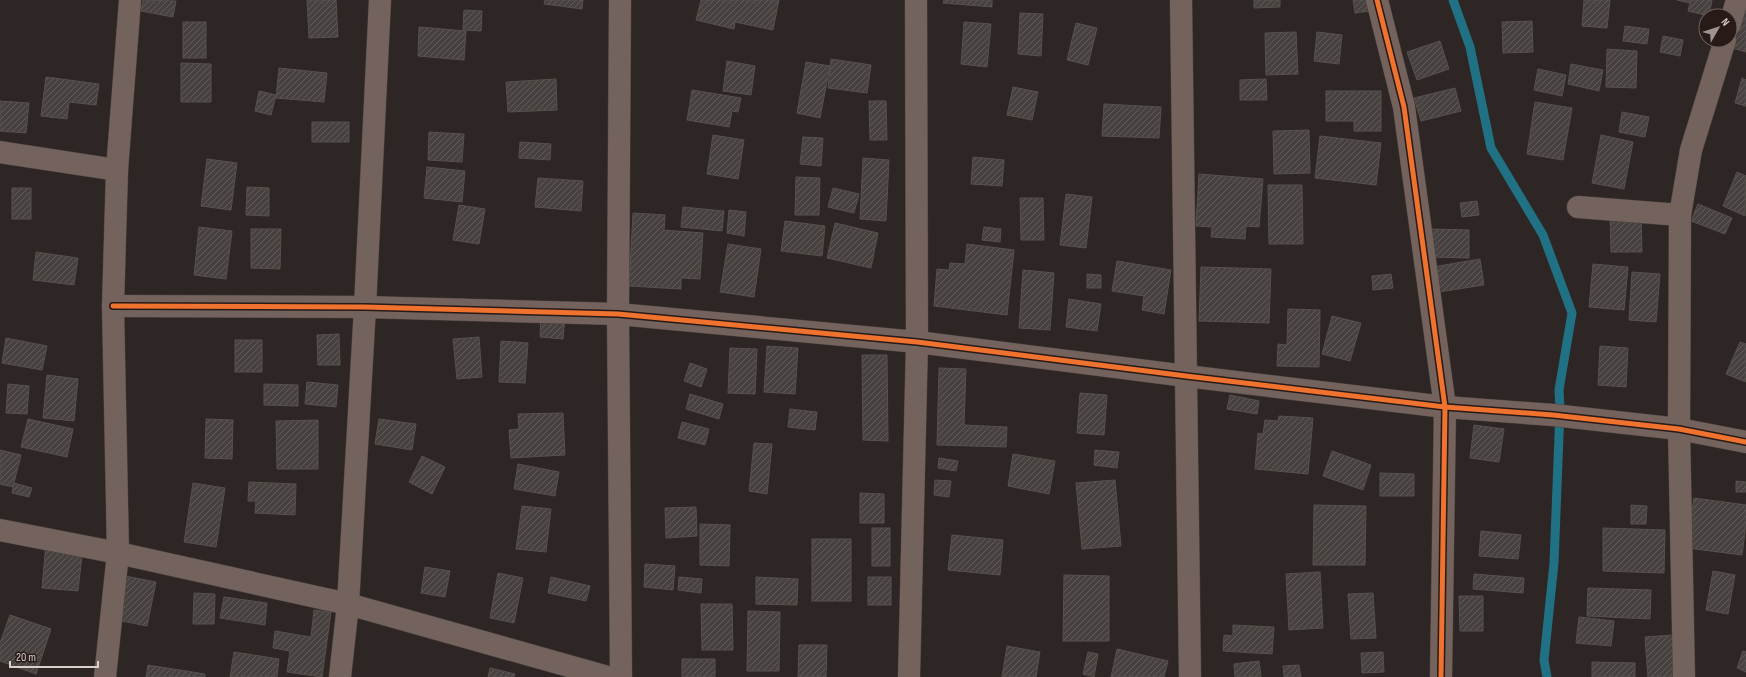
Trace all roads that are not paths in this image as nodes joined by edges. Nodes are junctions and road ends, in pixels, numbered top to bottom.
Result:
1 (130, 0) edge
2 (380, 0) edge
3 (620, 0) edge
4 (916, 0) edge
5 (1181, 0) edge
6 (1377, 0) edge
7 (1723, 48) edge
8 (0, 152) edge
9 (117, 170) junction
10 (1578, 207) dead end
11 (1680, 215) junction
12 (112, 306) junction
13 (365, 307) junction
14 (618, 314) junction
15 (917, 342) junction
16 (1186, 376) junction
17 (1445, 407) junction
18 (1679, 429) junction
19 (1746, 442) edge
20 (0, 530) edge
21 (118, 553) junction
22 (348, 604) junction
23 (105, 677) edge
24 (340, 677) edge
25 (608, 677) edge
26 (621, 677) edge
27 (909, 677) edge
28 (1190, 677) edge
29 (1441, 677) edge
30 (1684, 677) edge

1 - 9 street
2 - 13 street
3 - 14 street
4 - 15 street
5 - 16 street
6 - 17 street
7 - 11 street
8 - 9 street
9 - 12 street
10 - 11 street
11 - 18 street
12 - 13 street
12 - 21 street
13 - 14 street
13 - 22 street
14 - 15 street
14 - 26 street
15 - 16 street
15 - 27 street
16 - 17 street
16 - 28 street
17 - 18 street
17 - 29 street
18 - 19 street
18 - 30 street
20 - 21 street
21 - 22 street
21 - 23 street
22 - 24 street
22 - 25 street

